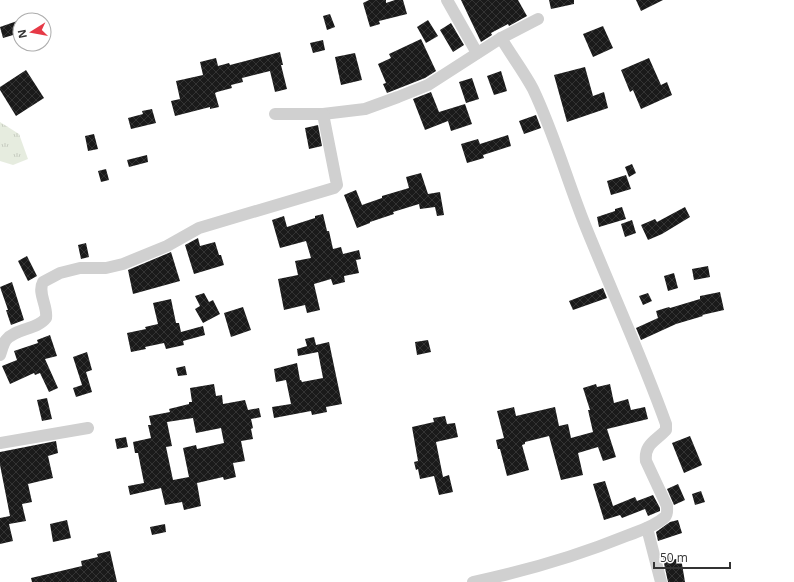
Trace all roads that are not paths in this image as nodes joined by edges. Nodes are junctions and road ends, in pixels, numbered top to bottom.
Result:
1 (447, 0) edge
2 (538, 19) dead end
3 (501, 38) junction
4 (477, 53) junction
5 (275, 114) dead end
6 (323, 114) junction
7 (0, 355) edge
8 (88, 428) dead end
9 (0, 443) edge
10 (647, 528) junction
11 (473, 582) edge
12 (661, 582) edge

1 - 4 street
2 - 3 street
3 - 4 street
3 - 10 street
4 - 6 street
5 - 6 street
6 - 7 street
8 - 9 street
10 - 11 street
10 - 12 street

